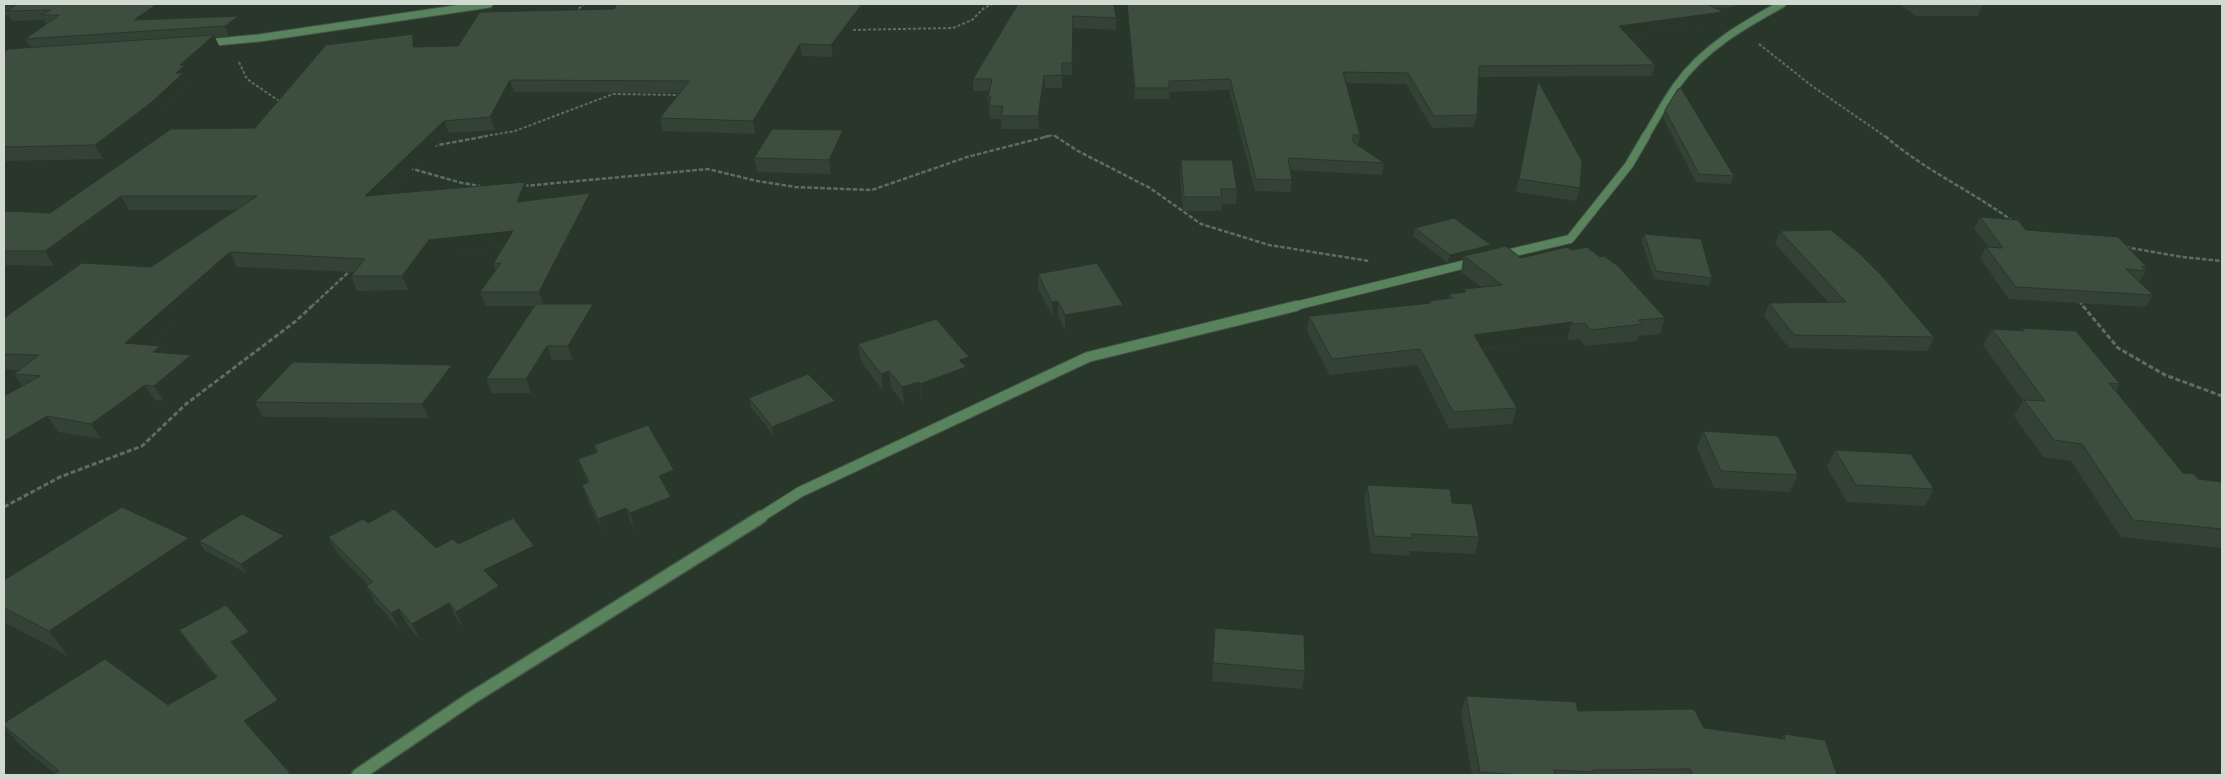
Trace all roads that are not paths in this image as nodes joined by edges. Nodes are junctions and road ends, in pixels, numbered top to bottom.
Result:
1 (489, 4) edge
2 (1782, 4) edge
3 (202, 43) edge
4 (358, 775) edge

1 - 3 street
2 - 4 street

